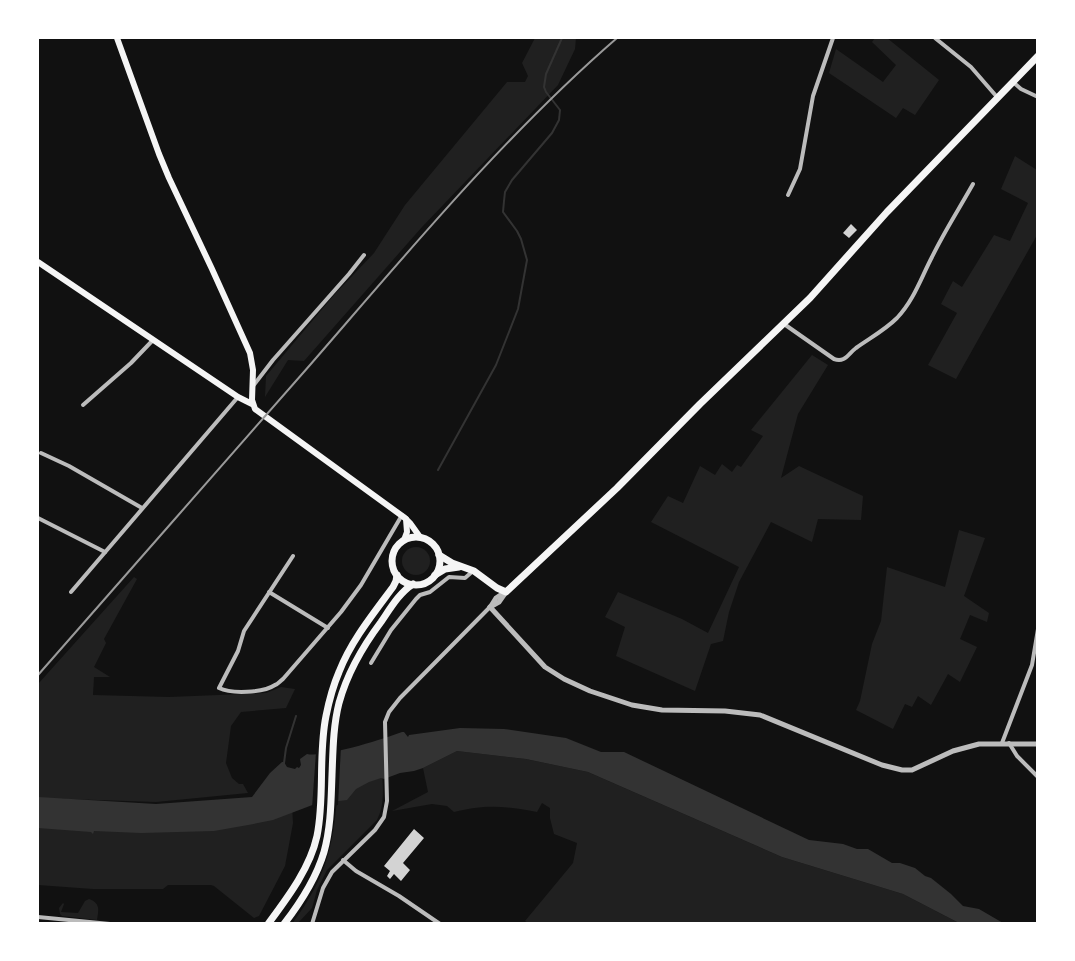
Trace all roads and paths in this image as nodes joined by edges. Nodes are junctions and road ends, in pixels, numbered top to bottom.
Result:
1 (117, 38) edge
2 (833, 38) edge
3 (935, 38) edge
4 (1038, 56) edge
5 (1013, 82) junction
6 (1038, 97) edge
7 (997, 98) junction
8 (974, 184) dead end
9 (788, 195) dead end
10 (364, 255) dead end
11 (38, 262) edge
12 (784, 324) junction
13 (153, 340) junction
14 (252, 386) junction
15 (238, 397) junction
16 (252, 404) junction
17 (83, 405) dead end
18 (41, 453) dead end
19 (142, 508) junction
20 (404, 517) junction
21 (38, 518) edge
22 (420, 537) junction
23 (404, 540) junction
24 (105, 552) junction
25 (439, 555) junction
26 (293, 556) dead end
27 (461, 567) junction
28 (474, 571) junction
29 (397, 575) junction
30 (434, 576) junction
31 (413, 584) junction
32 (71, 592) dead end
33 (269, 592) junction
34 (506, 592) junction
35 (490, 607) junction
36 (328, 628) junction
37 (1038, 629) edge
38 (371, 663) dead end
39 (1005, 743) junction
40 (1038, 744) edge
41 (1038, 777) edge
42 (343, 860) junction
43 (38, 917) edge
44 (110, 924) edge
45 (268, 924) edge
46 (284, 924) edge
47 (312, 924) edge
48 (440, 924) edge

1 - 14 main road
2 - 9 street
3 - 7 street
4 - 5 main road
5 - 6 street
5 - 7 main road
7 - 12 main road
8 - 12 street
10 - 14 street
11 - 13 main road
12 - 34 main road
13 - 15 main road
13 - 17 street
14 - 16 main road
15 - 16 main road
15 - 19 street
16 - 20 main road
18 - 19 street
19 - 24 street
20 - 22 main road
20 - 23 main road
20 - 36 street
21 - 24 street
22 - 23 main road
22 - 25 main road
23 - 29 main road
24 - 32 street
25 - 27 main road
25 - 30 main road
26 - 33 street
27 - 28 main road
27 - 30 main road
28 - 34 main road
28 - 38 street
29 - 31 main road
29 - 45 main road
30 - 31 main road
31 - 46 main road
33 - 36 street
33 - 36 street
34 - 35 street
35 - 39 street
35 - 42 street
37 - 39 street
39 - 40 street
39 - 41 street
42 - 47 street
42 - 48 street
43 - 44 street

